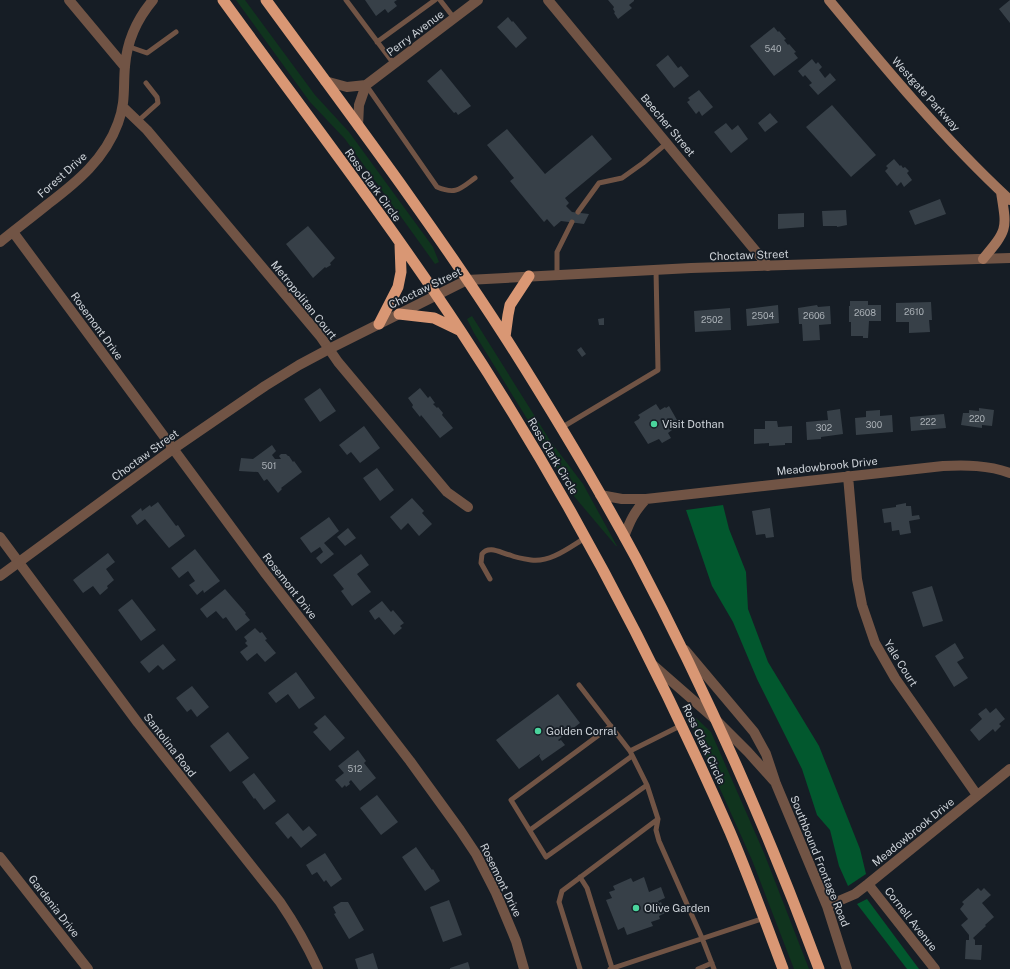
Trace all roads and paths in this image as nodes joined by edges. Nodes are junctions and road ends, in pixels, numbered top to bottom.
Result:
1 (69, 0) edge
2 (153, 0) edge
3 (223, 0) edge
4 (266, 0) edge
5 (346, 0) edge
6 (434, 0) edge
7 (440, 0) edge
8 (478, 0) edge
9 (548, 0) edge
10 (829, 0) edge
11 (454, 18) junction
12 (176, 32) dead end
13 (377, 42) junction
14 (128, 46) junction
15 (394, 64) junction
16 (125, 67) junction
17 (325, 81) junction
18 (146, 83) dead end
19 (366, 85) junction
20 (123, 107) junction
21 (138, 121) junction
22 (358, 126) junction
23 (667, 143) junction
24 (475, 178) dead end
25 (1001, 192) junction
26 (1010, 200) edge
27 (578, 212) dead end
28 (572, 222) dead end
29 (13, 232) junction
30 (0, 242) edge
31 (400, 244) junction
32 (1010, 258) edge
33 (983, 259) junction
34 (768, 266) junction
35 (656, 270) junction
36 (557, 274) junction
37 (529, 276) junction
38 (467, 280) junction
39 (436, 296) junction
40 (399, 314) junction
41 (379, 324) junction
42 (460, 331) junction
43 (505, 338) junction
44 (329, 349) junction
45 (561, 428) junction
46 (173, 449) junction
47 (1010, 473) edge
48 (848, 476) junction
49 (600, 494) junction
50 (646, 499) junction
51 (468, 507) dead end
52 (0, 537) edge
53 (586, 537) junction
54 (624, 537) junction
55 (19, 562) junction
56 (0, 576) edge
57 (490, 579) dead end
58 (678, 642) junction
59 (651, 663) junction
60 (579, 685) dead end
61 (716, 722) junction
62 (682, 725) junction
63 (611, 726) junction
64 (631, 754) junction
65 (1010, 769) edge
66 (776, 784) junction
67 (647, 785) junction
68 (977, 795) junction
69 (658, 819) junction
70 (530, 830) junction
71 (0, 858) edge
72 (580, 877) junction
73 (868, 884) junction
74 (827, 906) junction
75 (764, 918) junction
76 (702, 938) junction
77 (712, 963) junction
78 (88, 969) edge
79 (318, 969) edge
80 (524, 969) edge
81 (580, 969) edge
82 (611, 969) edge
83 (698, 969) edge
84 (714, 969) edge
85 (783, 969) edge
86 (819, 969) edge
87 (847, 969) edge
88 (935, 969) edge

1 - 16 street
2 - 14 street, Forest Drive
3 - 31 highway, Ross Clark Circle
4 - 17 highway, Ross Clark Circle
5 - 13 lane
6 - 13 lane
7 - 11 lane
8 - 11 street, Perry Avenue
9 - 23 street, Beecher Street
10 - 25 main road, Westgate Parkway
11 - 15 street, Perry Avenue
12 - 14 lane
13 - 15 lane
14 - 16 street, Forest Drive
15 - 19 street, Perry Avenue
16 - 20 street, Forest Drive
17 - 19 street
17 - 22 highway, Ross Clark Circle
18 - 21 lane
19 - 22 street
19 - 24 lane
20 - 21 street, Metropolitan Court
20 - 29 street, Forest Drive
21 - 44 street, Metropolitan Court
22 - 38 highway, Ross Clark Circle
23 - 27 lane
23 - 34 street, Beecher Street
25 - 26 main road, Westgate Parkway
25 - 33 main road
28 - 36 lane
29 - 30 street, Forest Drive
29 - 46 street, Rosemont Drive
31 - 39 highway, Ross Clark Circle
31 - 41 highway
32 - 33 street, Choctaw Street
33 - 34 street, Choctaw Street
34 - 35 street, Choctaw Street
35 - 36 street, Choctaw Street
35 - 45 lane
36 - 37 street, Choctaw Street
37 - 38 street, Choctaw Street
37 - 43 highway
38 - 39 street, Choctaw Street
38 - 43 highway, Ross Clark Circle
39 - 40 street, Choctaw Street
39 - 42 highway, Ross Clark Circle
40 - 41 street, Choctaw Street
40 - 42 highway
41 - 44 street, Choctaw Street
42 - 53 highway, Ross Clark Circle
43 - 45 highway, Ross Clark Circle
44 - 46 street, Choctaw Street
44 - 51 street, Metropolitan Court
45 - 49 highway, Ross Clark Circle
46 - 55 street, Choctaw Street
46 - 80 street, Rosemont Drive
47 - 48 street, Meadowbrook Drive
48 - 50 street, Meadowbrook Drive
48 - 68 street, Yale Court
49 - 50 street, Meadowbrook Drive
49 - 54 highway, Ross Clark Circle
50 - 54 street
52 - 55 street, Santolina Road
53 - 57 lane
53 - 59 highway, Ross Clark Circle
54 - 58 highway, Ross Clark Circle
55 - 56 street, Choctaw Street
55 - 79 street, Santolina Road
58 - 61 highway, Ross Clark Circle
58 - 66 street, Southbound Frontage Road
59 - 61 street, Southbound Frontage Road
59 - 62 highway, Ross Clark Circle
60 - 63 lane
61 - 66 street, Southbound Frontage Road
61 - 86 highway, Ross Clark Circle
62 - 64 lane
62 - 75 highway, Ross Clark Circle
63 - 64 lane
63 - 70 lane
64 - 67 lane
64 - 70 lane
65 - 68 street, Meadowbrook Drive
66 - 74 street, Southbound Frontage Road
67 - 69 lane
67 - 70 lane
68 - 73 street, Meadowbrook Drive
69 - 72 lane
69 - 76 lane
71 - 78 street, Gardenia Drive
72 - 81 lane
72 - 82 lane
73 - 74 street, Meadowbrook Drive
73 - 88 street, Cornell Avenue
74 - 87 street, Southbound Frontage Road
75 - 76 lane
75 - 85 highway, Ross Clark Circle
76 - 77 lane
76 - 82 lane
77 - 83 lane
77 - 84 lane

